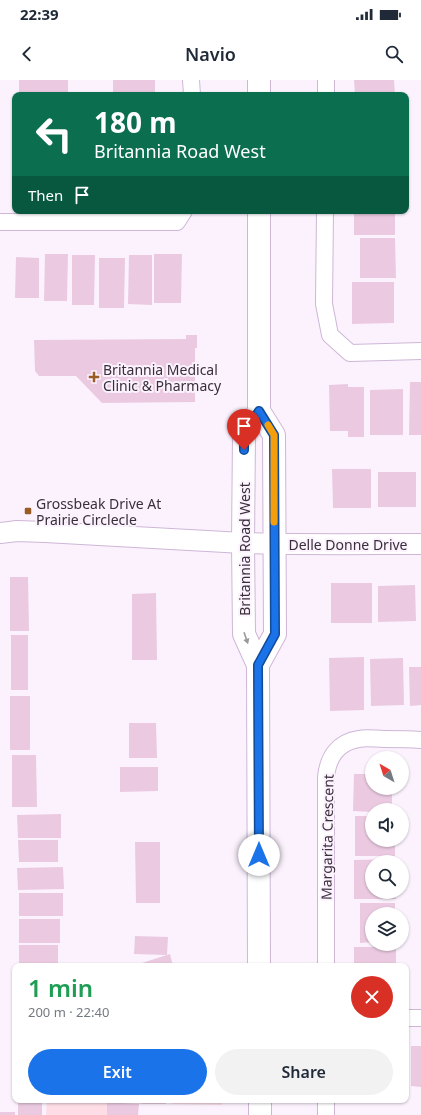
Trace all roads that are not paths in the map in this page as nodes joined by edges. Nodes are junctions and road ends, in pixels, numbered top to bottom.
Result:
1 (192, 80) edge
2 (259, 80) edge
3 (326, 80) edge
4 (192, 92) edge
5 (259, 92) edge
6 (326, 92) edge
7 (182, 214) edge
8 (259, 214) edge
9 (325, 214) edge
10 (0, 222) edge
11 (421, 351) edge
12 (259, 411) junction
13 (0, 533) edge
14 (243, 543) junction
15 (274, 544) junction
16 (421, 544) edge
17 (258, 665) junction
18 (421, 740) edge
19 (259, 963) edge
20 (326, 963) edge
21 (409, 1018) edge
22 (421, 1018) edge
23 (260, 1103) edge
24 (326, 1103) edge
25 (260, 1115) edge
26 (326, 1115) edge

1 - 4 street
2 - 5 main road
3 - 6 street
7 - 10 street
8 - 12 main road
9 - 11 street
12 - 14 main road, Britannia Road West
12 - 15 main road, Britannia Road West
13 - 14 street, Delle Donne Drive
14 - 15 street, Delle Donne Drive
14 -> 17 main road, Britannia Road West
15 - 16 street, Delle Donne Drive
15 - 17 main road, Britannia Road West
17 - 19 main road, Britannia Road West
18 - 20 street, Margarita Crescent
21 - 22 street
23 - 25 main road
24 - 26 street

